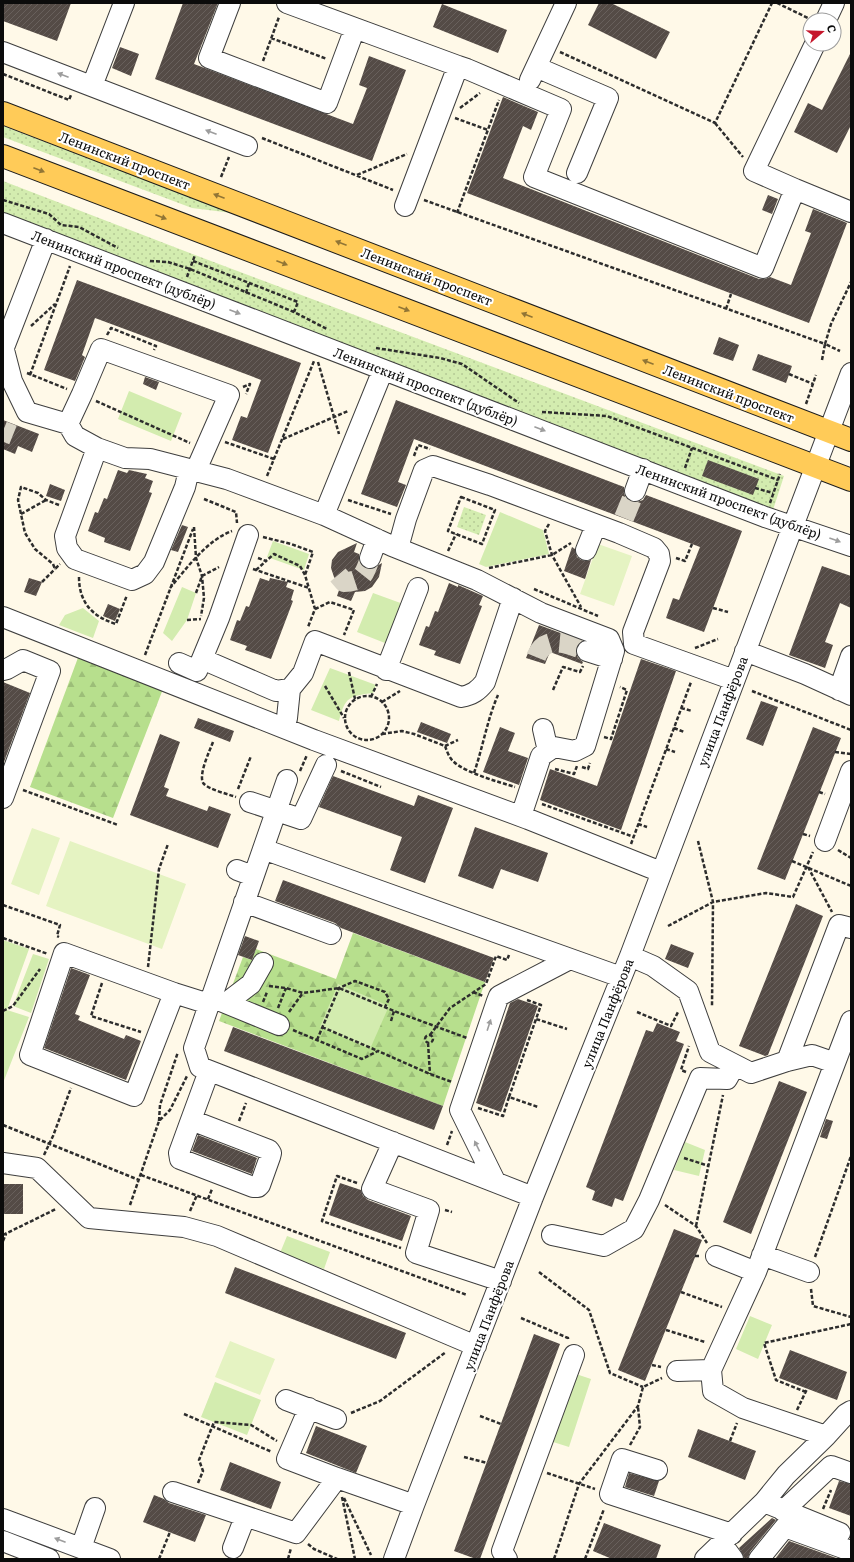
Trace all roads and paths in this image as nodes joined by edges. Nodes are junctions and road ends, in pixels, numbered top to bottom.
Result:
1 (124, 3) edge
2 (230, 3) edge
3 (566, 3) edge
4 (772, 3) edge
5 (777, 3) edge
6 (284, 6) edge
7 (802, 15) edge
8 (355, 28) junction
9 (271, 38) junction
10 (546, 46) junction
11 (3, 52) edge
12 (811, 52) edge
13 (341, 65) junction
14 (458, 66) junction
15 (536, 67) junction
16 (3, 74) edge
17 (257, 76) junction
18 (500, 83) junction
19 (92, 86) junction
20 (524, 94) junction
21 (69, 100) dead end
22 (455, 112) dead end
23 (3, 113) edge
24 (449, 116) dead end
25 (715, 123) junction
26 (488, 130) junction
27 (428, 144) junction
28 (247, 146) dead end
29 (3, 156) edge
30 (229, 156) dead end
31 (754, 171) junction
32 (577, 173) dead end
33 (357, 175) dead end
34 (222, 177) dead end
35 (795, 189) junction
36 (3, 200) edge
37 (412, 202) joint
38 (457, 212) junction
39 (851, 212) edge
40 (3, 223) edge
41 (46, 239) junction
42 (121, 249) dead end
43 (195, 255) dead end
44 (149, 261) dead end
45 (193, 261) junction
46 (71, 263) dead end
47 (190, 269) junction
48 (851, 282) edge
49 (249, 283) junction
50 (246, 293) junction
51 (731, 294) dead end
52 (726, 309) junction
53 (294, 312) junction
54 (334, 332) dead end
55 (825, 344) junction
56 (375, 348) dead end
57 (840, 351) dead end
58 (5, 355) edge
59 (822, 360) dead end
60 (383, 370) junction
61 (851, 373) edge
62 (30, 374) junction
63 (789, 374) dead end
64 (816, 375) dead end
65 (813, 384) junction
66 (82, 394) junction
67 (21, 400) junction
68 (805, 406) dead end
69 (526, 407) dead end
70 (351, 410) dead end
71 (539, 412) dead end
72 (334, 417) junction
73 (68, 424) junction
74 (828, 431) junction
75 (340, 436) dead end
76 (283, 439) junction
77 (851, 440) edge
78 (207, 443) junction
79 (97, 448) junction
80 (692, 448) junction
81 (274, 459) junction
82 (815, 466) junction
83 (680, 467) dead end
84 (643, 469) junction
85 (193, 470) junction
86 (780, 474) dead end
87 (778, 480) junction
88 (851, 480) edge
89 (755, 488) dead end
90 (635, 491) tunnel mouth
91 (261, 492) junction
92 (773, 493) junction
93 (204, 499) dead end
94 (46, 500) junction
95 (77, 504) junction
96 (769, 505) dead end
97 (556, 510) junction
98 (20, 514) junction
99 (324, 515) junction
100 (596, 525) junction
101 (792, 526) junction
102 (456, 534) junction
103 (377, 539) junction
104 (692, 544) dead end
105 (580, 545) joint
106 (851, 546) edge
107 (398, 548) junction
108 (447, 554) dead end
109 (659, 554) junction
110 (246, 555) junction
111 (552, 555) junction
112 (78, 558) junction
113 (196, 558) junction
114 (370, 558) tunnel mouth
115 (266, 561) junction
116 (484, 568) dead end
117 (55, 569) junction
118 (305, 575) junction
119 (202, 576) junction
120 (132, 580) junction
121 (42, 582) dead end
122 (170, 588) junction
123 (309, 588) junction
124 (418, 588) dead end
125 (196, 593) dead end
126 (513, 598) junction
127 (122, 607) junction
128 (315, 608) junction
129 (713, 608) dead end
130 (127, 609) dead end
131 (728, 612) dead end
132 (595, 613) dead end
133 (3, 617) edge
134 (198, 625) dead end
135 (718, 639) dead end
136 (315, 641) junction
137 (689, 646) dead end
138 (338, 651) junction
139 (589, 651) joint
140 (745, 651) junction
141 (145, 655) dead end
142 (851, 656) edge
143 (612, 659) junction
144 (202, 660) junction
145 (179, 663) dead end
146 (3, 670) edge
147 (349, 672) dead end
148 (382, 677) junction
149 (692, 680) dead end
150 (734, 680) junction
151 (614, 685) dead end
152 (325, 686) dead end
153 (290, 689) junction
154 (404, 689) dead end
155 (553, 690) dead end
156 (752, 691) dead end
157 (845, 693) edge
158 (371, 697) junction
159 (355, 699) junction
160 (382, 702) junction
161 (681, 708) junction
162 (692, 711) dead end
163 (344, 718) junction
164 (284, 728) junction
165 (674, 728) junction
166 (543, 729) dead end
167 (851, 730) edge
168 (684, 732) dead end
169 (382, 734) junction
170 (598, 735) dead end
171 (314, 740) junction
172 (458, 740) dead end
173 (213, 742) dead end
174 (445, 746) junction
175 (666, 749) junction
176 (676, 752) dead end
177 (835, 752) dead end
178 (851, 754) edge
179 (251, 756) dead end
180 (480, 756) dead end
181 (592, 756) dead end
182 (548, 759) junction
183 (571, 763) dead end
184 (326, 765) joint
185 (577, 765) junction
186 (851, 771) edge
187 (474, 773) junction
188 (293, 778) joint
189 (381, 788) dead end
190 (6, 791) edge
191 (532, 797) junction
192 (243, 799) junction
193 (278, 811) junction
194 (521, 816) junction
195 (638, 824) junction
196 (118, 825) dead end
197 (647, 827) dead end
198 (634, 837) junction
199 (698, 841) dead end
200 (825, 841) dead end
201 (168, 844) dead end
202 (630, 848) dead end
203 (263, 849) junction
204 (792, 861) dead end
205 (808, 867) junction
206 (662, 872) junction
207 (851, 886) edge
208 (244, 902) junction
209 (713, 902) junction
210 (668, 926) dead end
211 (845, 927) edge
212 (331, 934) dead end
213 (57, 936) dead end
214 (3, 938) edge
215 (514, 939) junction
216 (55, 942) dead end
217 (630, 956) junction
218 (570, 959) junction
219 (46, 961) dead end
220 (263, 963) dead end
221 (41, 968) dead end
222 (147, 968) dead end
223 (106, 969) junction
224 (621, 977) junction
225 (251, 984) junction
226 (286, 988) junction
227 (339, 988) junction
228 (174, 993) junction
229 (303, 994) junction
230 (526, 1000) dead end
231 (215, 1001) junction
232 (385, 1007) junction
233 (679, 1010) dead end
234 (3, 1011) edge
235 (394, 1011) junction
236 (637, 1012) dead end
237 (705, 1017) junction
238 (536, 1019) junction
239 (391, 1021) dead end
240 (851, 1021) edge
241 (276, 1023) junction
242 (322, 1027) junction
243 (436, 1027) junction
244 (568, 1029) dead end
245 (430, 1035) junction
246 (157, 1037) junction
247 (317, 1040) junction
248 (428, 1043) junction
249 (483, 1043) junction
250 (378, 1051) junction
251 (787, 1061) junction
252 (835, 1063) junction
253 (190, 1070) dead end
254 (210, 1071) junction
255 (731, 1072) junction
256 (77, 1073) junction
257 (430, 1074) junction
258 (700, 1078) junction
259 (509, 1097) junction
260 (464, 1099) junction
261 (247, 1101) dead end
262 (538, 1107) dead end
263 (191, 1120) junction
264 (3, 1125) edge
265 (234, 1136) junction
266 (394, 1142) junction
267 (50, 1144) junction
268 (680, 1156) dead end
269 (851, 1156) edge
270 (442, 1160) junction
271 (3, 1163) edge
272 (708, 1166) junction
273 (37, 1168) junction
274 (141, 1174) junction
275 (139, 1180) junction
276 (495, 1181) junction
277 (372, 1189) junction
278 (210, 1194) dead end
279 (197, 1195) junction
280 (533, 1197) junction
281 (208, 1200) junction
282 (649, 1200) junction
283 (71, 1202) junction
284 (194, 1202) dead end
285 (124, 1222) junction
286 (696, 1226) junction
287 (6, 1233) junction
288 (3, 1235) edge
289 (552, 1235) dead end
290 (3, 1241) edge
291 (416, 1253) junction
292 (716, 1256) joint
293 (759, 1264) junction
294 (539, 1272) dead end
295 (809, 1272) junction
296 (501, 1281) junction
297 (681, 1292) dead end
298 (467, 1294) dead end
299 (737, 1312) junction
300 (851, 1317) edge
301 (520, 1318) dead end
302 (851, 1324) edge
303 (666, 1330) dead end
304 (476, 1346) junction
305 (722, 1346) junction
306 (446, 1352) dead end
307 (574, 1355) joint
308 (711, 1370) junction
309 (677, 1371) joint
310 (644, 1387) junction
311 (286, 1400) dead end
312 (638, 1406) junction
313 (309, 1408) junction
314 (851, 1410) edge
315 (184, 1414) dead end
316 (480, 1416) dead end
317 (336, 1419) joint
318 (501, 1424) dead end
319 (790, 1424) junction
320 (213, 1426) junction
321 (826, 1436) junction
322 (289, 1454) junction
323 (464, 1457) dead end
324 (622, 1459) junction
325 (487, 1463) dead end
326 (533, 1469) junction
327 (656, 1470) dead end
328 (851, 1473) edge
329 (337, 1478) junction
330 (580, 1484) junction
331 (173, 1492) dead end
332 (610, 1494) junction
333 (192, 1499) junction
334 (764, 1502) junction
335 (414, 1505) junction
336 (95, 1508) dead end
337 (783, 1510) junction
338 (245, 1517) junction
339 (3, 1518) edge
340 (170, 1532) dead end
341 (296, 1533) junction
342 (851, 1538) edge
343 (3, 1541) edge
344 (729, 1546) edge
345 (81, 1548) junction
346 (233, 1548) dead end
347 (851, 1551) edge
348 (371, 1555) dead end
349 (401, 1557) edge
350 (49, 1559) edge
351 (110, 1559) edge
352 (159, 1559) edge
353 (338, 1559) edge
354 (355, 1559) edge
355 (507, 1559) edge
356 (554, 1559) edge
357 (585, 1559) edge
358 (705, 1559) edge
359 (759, 1559) edge

1 - 19 street
2 - 17 street
3 - 10 street
4 - 25 path
5 - 7 path
6 - 8 street
6 - 9 path
8 - 13 street
8 - 14 street
9 - 13 path
9 - 17 path
10 - 15 street
10 - 25 path
19 -> 11 street
12 - 31 street
13 - 17 street
14 - 18 street
14 - 27 street
15 - 20 street
15 - 32 street
16 - 21 path
18 - 20 street
18 - 22 path
18 - 26 path
28 -> 19 street
20 - 35 street
74 -> 23 main road, Ленинский проспект
24 - 26 path
25 - 31 path
26 - 38 path
27 - 33 path
27 - 37 street
29 -> 82 main road
30 - 34 path
31 - 35 street
35 - 39 street
36 - 42 path
37 - 38 path
38 - 52 path
40 - 41 street, Ленинский проспект (дублёр)
41 - 58 street
41 -> 60 street, Ленинский проспект (дублёр)
43 - 45 path
44 - 47 path
45 - 47 path
45 - 49 path
46 - 62 path
47 - 50 path
48 - 55 path
49 - 50 path
49 - 53 path
50 - 53 path
51 - 52 path
52 - 55 path
53 - 54 path
55 - 57 path
55 - 59 path
56 - 69 path
58 - 62 path
58 - 67 street
60 -> 84 street, Ленинский проспект (дублёр)
60 - 99 street
61 - 74 street, улица Панфёрова
62 - 66 path
62 - 67 path
63 - 65 path
64 - 65 path
65 - 68 path
66 - 73 street
66 - 78 path
66 - 78 street
67 - 73 street
70 - 72 path
71 - 80 path
72 - 75 path
72 - 76 path
72 - 76 path
73 - 79 street
74 - 77 main road, Ленинский проспект
74 - 82 street, улица Панфёрова
76 - 81 path
78 - 81 path
78 - 85 street
79 - 85 street
79 - 95 street
80 - 83 path
80 - 87 path
81 - 91 path
82 - 88 main road
82 - 101 street, улица Панфёрова
84 - 90 street
84 - 101 street, Ленинский проспект (дублёр)
85 - 91 street
85 - 120 street
86 - 87 path
87 - 92 path
89 - 92 path
91 - 99 street
92 - 96 path
93 - 113 path
94 - 95 path
94 - 98 path
94 - 98 path
95 - 112 street
97 - 100 street
97 - 107 street
97 - 111 path
98 - 117 path
99 - 103 street
100 - 105 street
100 - 109 street
101 -> 106 street, Ленинский проспект (дублёр)
101 - 140 street, улица Панфёрова
102 - 102 path
102 - 108 path
103 - 107 street
103 - 114 street
104 - 109 path
105 - 111 path
107 - 126 street
109 - 150 street
110 - 115 path
110 - 115 path
110 - 118 path
110 - 119 path
110 - 123 path
110 - 144 street
111 - 116 path
111 - 132 path
112 - 117 path
112 - 120 street
112 - 127 path
113 - 119 path
113 - 122 path
113 - 122 path
115 - 118 path
117 - 121 path
118 - 123 path
119 - 125 path
119 - 134 path
120 - 127 path
122 - 141 path
123 - 128 path
124 - 148 street
126 - 143 street
126 - 148 street
127 - 130 path
128 - 136 path
128 - 138 path
129 - 131 path
133 - 164 street
135 - 137 path
136 - 138 street
136 - 153 street
138 - 148 street
139 - 143 street
139 - 155 path
140 - 150 street, улица Панфёрова
140 - 157 street
142 - 157 street
143 - 182 street
144 - 145 street
144 - 153 street
146 - 190 street
147 - 159 path
148 - 158 path
149 - 161 path
150 - 206 street, улица Панфёрова
151 - 170 path
152 - 163 path
153 - 164 street
154 - 160 path
156 - 167 path
158 - 159 path
158 - 160 path
159 - 163 path
160 - 169 path
161 - 162 path
161 - 165 path
163 - 169 path
164 - 171 street
165 - 168 path
165 - 175 path
166 - 182 street
169 - 174 path
171 - 188 path
171 - 194 street
172 - 174 path
173 - 192 path
174 - 187 path
175 - 176 path
175 - 195 path
177 - 178 path
179 - 192 path
180 - 187 path
181 - 185 path
182 - 185 path
182 - 191 street
183 - 185 path
184 - 189 path
184 - 193 street
186 - 200 street
187 - 191 path
188 - 193 street
190 - 196 path
191 - 194 street
191 - 198 path
192 - 193 street
193 - 203 street
194 - 206 street
195 - 197 path
195 - 198 path
198 - 202 path
199 - 209 path
201 - 222 path
203 - 208 street
203 - 215 street
204 - 205 path
205 - 207 path
205 - 209 path
205 - 211 path
206 - 217 street, улица Панфёрова
208 - 212 street
208 - 231 street
209 - 210 path
209 - 237 path
211 - 251 street
213 - 216 path
214 - 219 path
215 - 218 street
215 - 243 path
217 - 224 street, улица Панфёрова
217 - 237 street
218 - 224 street
249 -> 218 street
220 - 225 street
221 - 234 path
223 - 228 street
223 - 246 path
223 - 256 street
224 - 280 street, улица Панфёрова
225 - 226 path
225 - 231 street
226 - 229 path
226 - 241 path
227 - 229 path
227 - 232 path
227 - 232 path
227 - 242 path
228 - 231 street
228 - 246 street
229 - 241 path
230 - 238 path
231 - 241 street
231 - 254 street
232 - 235 path
233 - 236 path
235 - 239 path
235 - 243 path
237 - 255 street
237 - 258 path
238 - 244 path
238 - 259 path
240 - 252 street
241 - 247 path
242 - 247 path
242 - 250 path
243 - 245 path
243 - 249 path
245 - 248 path
245 - 248 path
246 - 256 street
247 - 250 path
248 - 257 path
249 - 260 street
250 - 257 path
251 - 252 street
251 - 255 street
252 - 293 street
253 - 274 path
254 - 263 street
254 - 266 street
255 - 258 street
255 - 272 path
256 - 267 path
257 - 260 path
258 - 282 street
259 - 260 path
259 - 262 path
260 - 270 path
276 -> 260 street
261 - 265 path
263 - 265 street
263 - 265 street
264 - 267 path
266 - 270 street
266 - 277 street
267 - 273 path
267 - 275 path
268 - 272 path
269 - 295 path
270 - 276 street
271 - 273 street
272 - 286 path
273 - 283 street
274 - 275 path
274 - 279 path
275 - 285 path
276 - 280 street
277 - 291 street
277 - 291 path
278 - 281 path
279 - 281 path
279 - 284 path
280 - 296 street, улица Панфёрова
281 - 298 path
282 - 286 path
282 - 289 street
283 - 285 street
283 - 287 path
285 - 304 street
286 - 292 path
287 - 288 path
287 - 290 path
291 - 296 street
292 - 293 street
293 - 295 street
293 - 299 street
294 - 310 path
295 - 300 path
296 - 304 street, улица Панфёрова
297 - 299 path
299 - 305 street
301 - 307 path
302 - 319 path
303 - 305 path
304 - 335 street, улица Панфёрова
305 - 308 street
306 - 317 path
307 - 326 street
308 - 309 street
308 - 319 street
309 - 310 path
310 - 312 path
311 - 313 street
312 - 324 path
312 - 330 path
313 - 317 street
313 - 322 street
314 - 321 street
315 - 320 path
316 - 318 path
319 - 321 street
320 - 322 path
320 - 322 path
320 - 333 path
321 - 334 street
322 - 329 street
323 - 325 path
324 - 327 street
324 - 332 street
326 - 330 path
326 - 355 street
328 - 337 street
329 - 335 street
329 - 341 street
330 - 332 path
330 - 356 path
331 - 333 street
332 - 344 street
332 - 357 path
333 - 338 street
334 - 337 street
334 - 344 street
335 - 349 street, улица Панфёрова
336 - 345 street
337 - 342 street
338 - 341 street
338 - 346 street
345 -> 339 street
340 - 352 path
341 - 353 path
343 - 350 street
344 - 358 street
345 - 351 street
347 - 359 street
348 - 354 path

